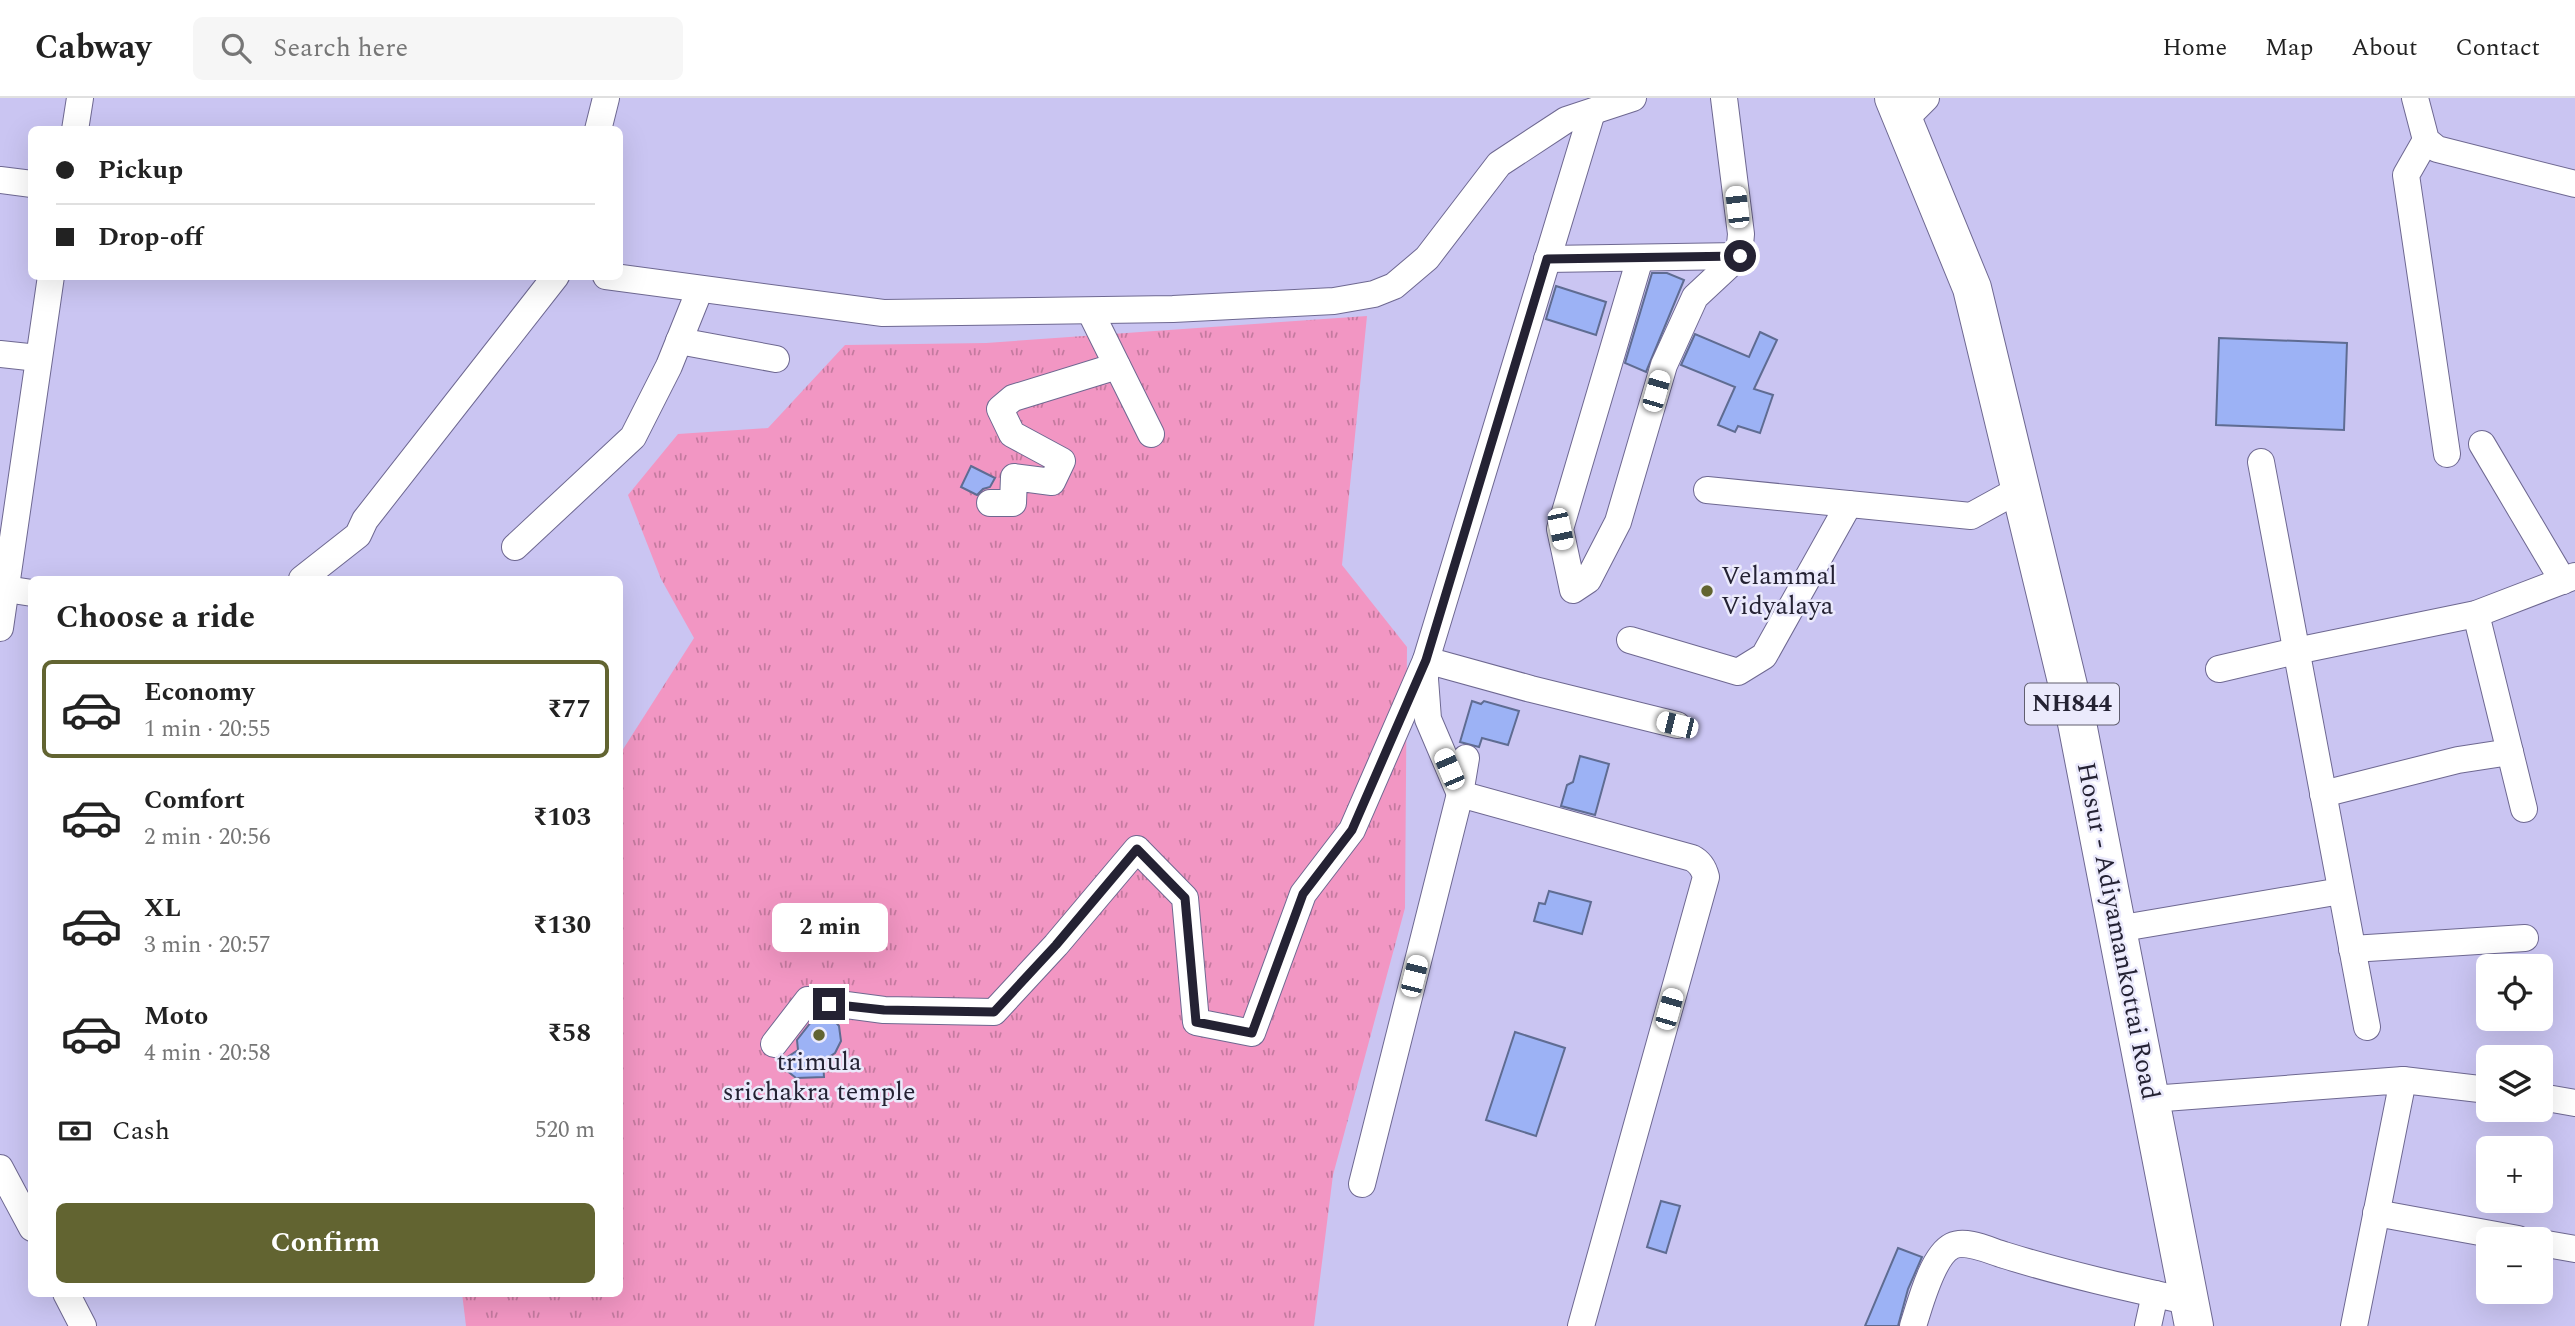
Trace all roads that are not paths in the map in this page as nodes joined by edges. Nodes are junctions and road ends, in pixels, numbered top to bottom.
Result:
1 (80, 98) edge
2 (606, 98) edge
3 (1633, 98) edge
4 (1724, 98) edge
5 (2415, 98) edge
6 (1908, 106) edge
7 (1592, 112) junction
8 (76, 126) edge
9 (599, 126) edge
10 (2426, 140) junction
11 (0, 180) edge
12 (28, 184) edge
13 (2575, 184) edge
14 (1740, 256) junction
15 (1640, 258) junction
16 (1547, 259) junction
17 (623, 278) edge
18 (50, 280) edge
19 (553, 280) edge
20 (700, 289) junction
21 (1090, 311) junction
22 (679, 341) junction
23 (0, 354) edge
24 (38, 358) junction
25 (776, 359) dead end
26 (1117, 366) junction
27 (1151, 434) dead end
28 (2482, 444) dead end
29 (2447, 454) dead end
30 (2261, 462) dead end
31 (2020, 489) junction
32 (1707, 490) dead end
33 (990, 503) dead end
34 (1849, 504) junction
35 (515, 547) dead end
36 (306, 576) edge
37 (2569, 579) edge
38 (19, 591) edge
39 (2476, 614) junction
40 (0, 628) edge
41 (1630, 640) dead end
42 (2296, 651) junction
43 (1426, 660) junction
44 (2219, 669) dead end
45 (1677, 725) dead end
46 (2510, 752) junction
47 (1466, 758) dead end
48 (1460, 794) junction
49 (2323, 794) junction
50 (2524, 809) dead end
51 (2341, 891) junction
52 (2117, 929) junction
53 (2525, 938) dead end
54 (2352, 949) junction
55 (2367, 1027) dead end
56 (774, 1044) dead end
57 (2403, 1080) junction
58 (2476, 1089) edge
59 (2151, 1099) junction
60 (2553, 1099) edge
61 (2575, 1102) edge
62 (0, 1168) edge
63 (1362, 1184) dead end
64 (2376, 1213) junction
65 (28, 1220) edge
66 (2476, 1231) edge
67 (2553, 1245) edge
68 (2575, 1250) edge
69 (68, 1297) edge
70 (2180, 1307) edge
71 (83, 1326) edge
72 (1581, 1326) edge
73 (1913, 1326) edge
74 (2148, 1326) edge
75 (2354, 1326) edge

1 - 8 street
2 - 9 street
3 - 7 street
4 - 14 street
5 - 10 street
6 - 31 highway, Hosur - Adiyamankottai Road / NH844
7 - 16 street
7 - 21 street
10 - 13 street
10 - 29 street
11 - 12 street
14 - 15 street
14 - 15 street
15 - 16 street
16 - 43 street
17 - 20 street
18 - 24 street
19 - 36 street
20 - 21 street
20 - 22 street
21 - 26 street
22 - 25 street
22 - 35 street
23 - 24 street
24 - 38 street
26 - 27 street
26 - 33 street
28 - 37 street
30 - 42 street
31 - 34 street
31 - 52 highway, Hosur - Adiyamankottai Road / NH844
32 - 34 street
34 - 41 street
37 - 39 street
38 - 40 street
39 - 42 street
39 - 46 street
42 - 44 street
42 - 49 street
43 - 45 street
43 - 48 street
43 - 56 street
46 - 49 street
46 - 50 street
47 - 48 street
48 - 63 street
48 - 72 street
49 - 51 street
51 - 52 street
51 - 54 street
52 - 59 highway, Hosur - Adiyamankottai Road / NH844
53 - 54 street
54 - 55 street
57 - 58 street
57 - 59 street
57 - 64 street
59 - 70 highway, Hosur - Adiyamankottai Road / NH844
60 - 61 street
62 - 65 street
64 - 66 street
64 - 75 street
67 - 68 street
69 - 71 street
70 - 73 street
70 - 74 street

